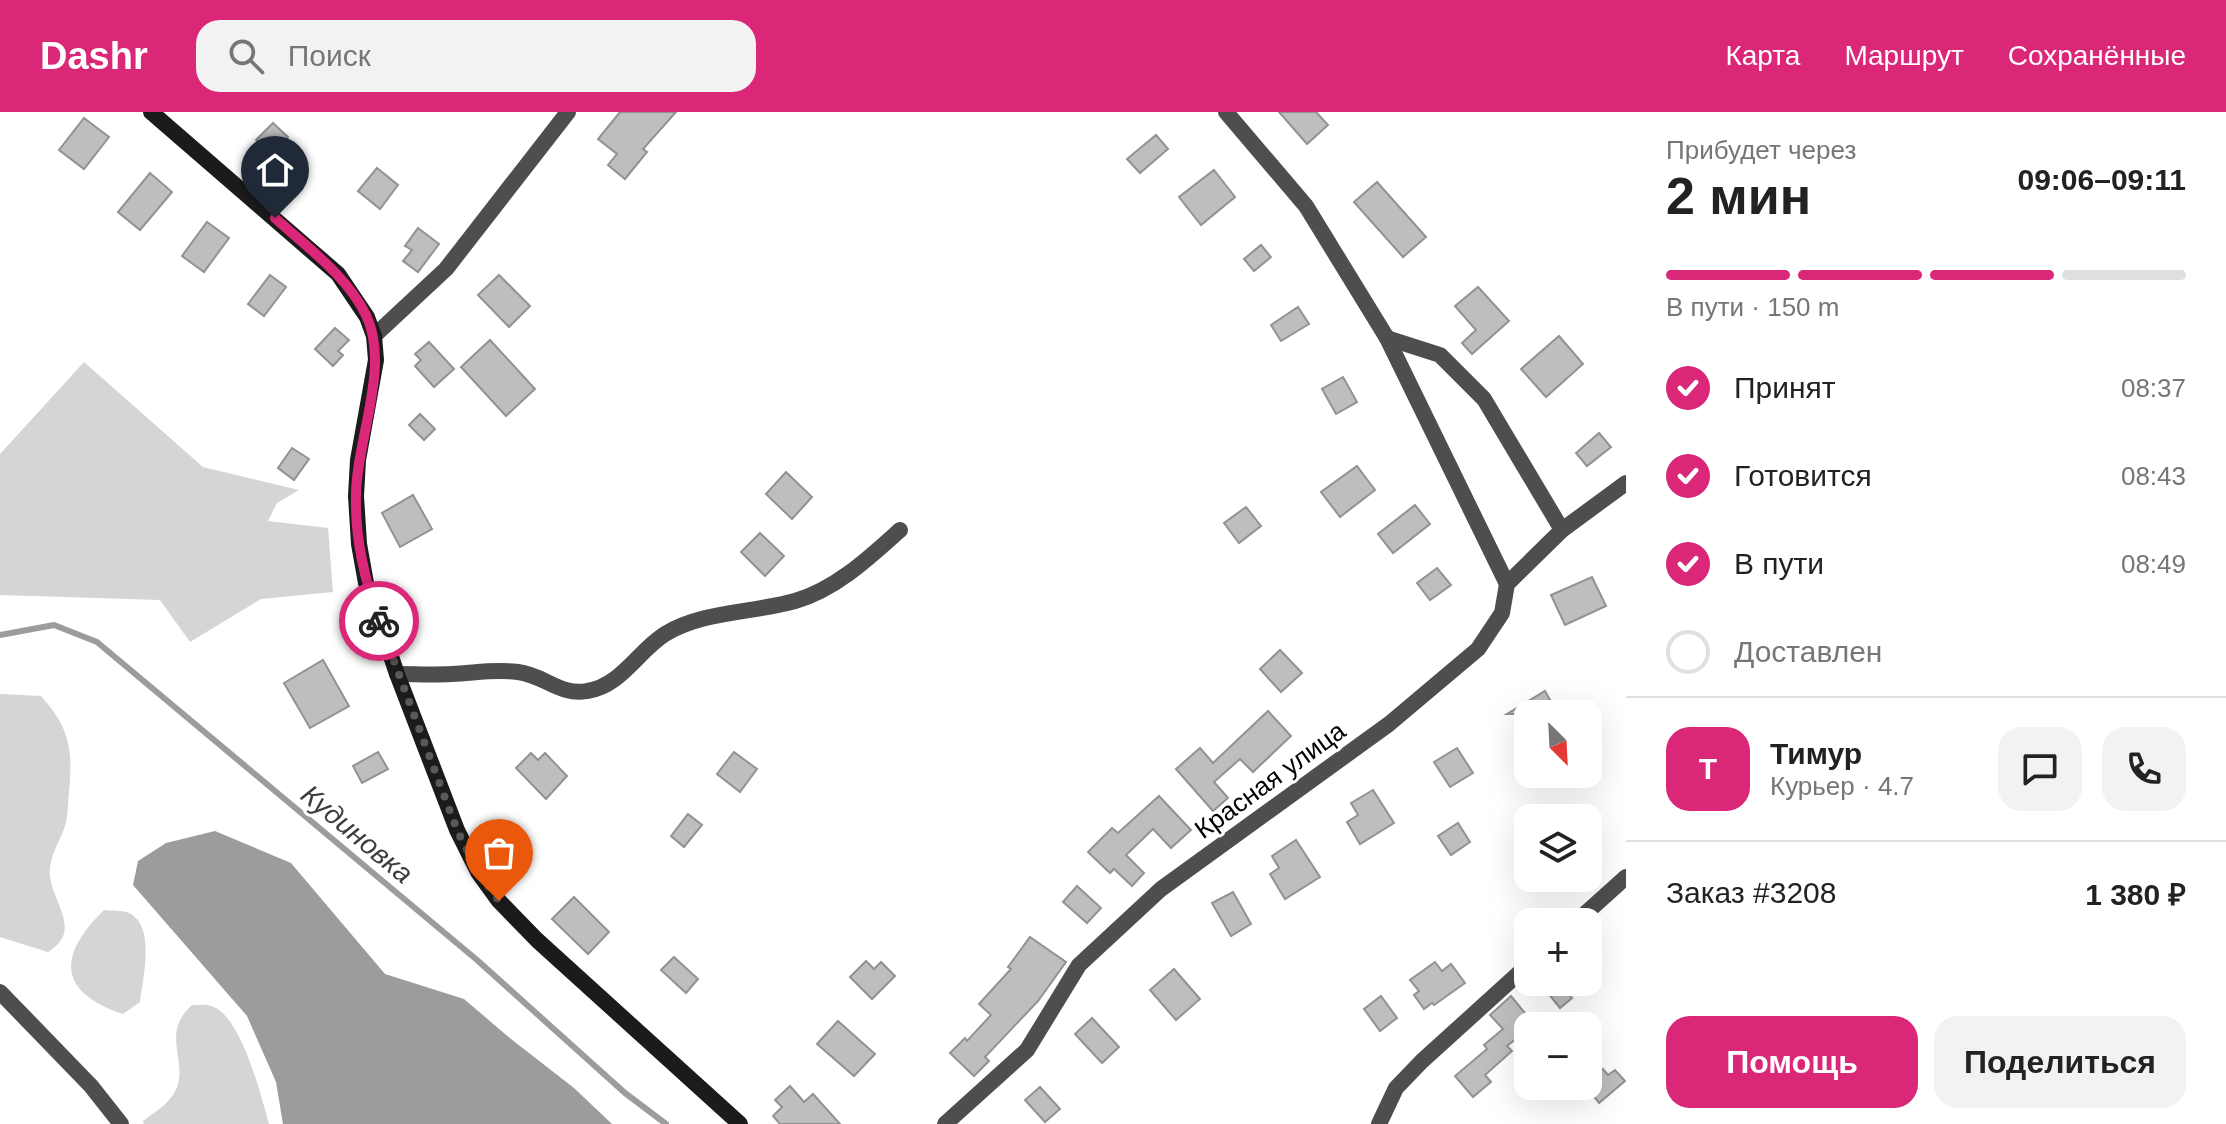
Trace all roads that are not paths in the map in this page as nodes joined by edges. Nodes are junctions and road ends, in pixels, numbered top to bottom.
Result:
1 (151, 112) edge
2 (568, 112) edge
3 (1226, 112) edge
4 (374, 336) junction
5 (1387, 338) junction
6 (1626, 483) edge
7 (900, 530) dead end
8 (1562, 530) junction
9 (1507, 584) junction
10 (397, 674) junction
11 (1626, 877) edge
12 (1592, 908) edge
13 (1514, 978) edge
14 (0, 992) edge
15 (121, 1124) edge
16 (740, 1124) edge
17 (945, 1124) edge
18 (1379, 1124) edge

1 - 4 main road
2 - 4 street
3 - 5 street
4 - 10 main road
5 - 8 street
5 - 9 street
6 - 8 street, Красная улица
7 - 10 street
8 - 9 street, Красная улица
9 - 17 street, Красная улица
10 - 16 main road
11 - 12 street
13 - 18 street
14 - 15 street

